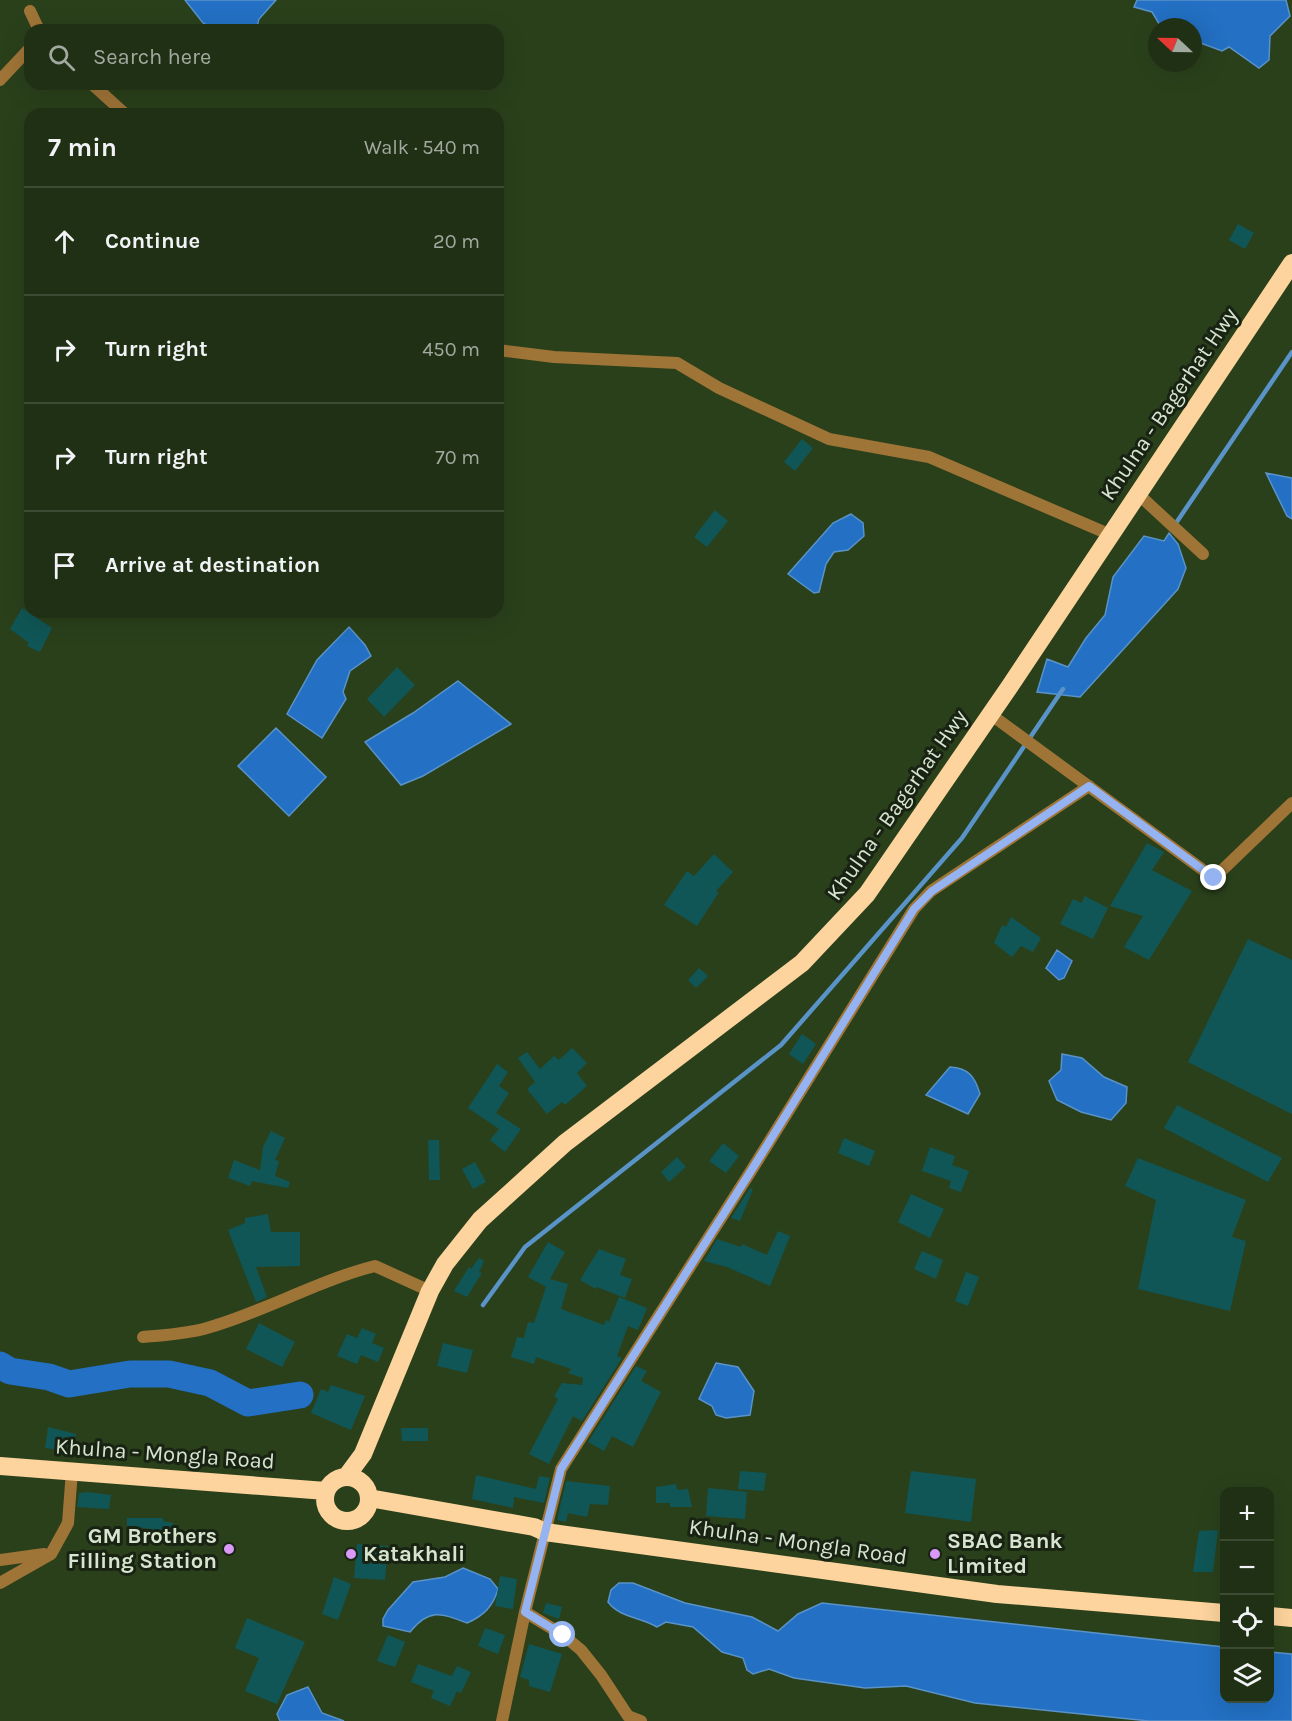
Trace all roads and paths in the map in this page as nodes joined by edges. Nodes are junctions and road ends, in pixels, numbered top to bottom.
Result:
1 (30, 11) dead end
2 (36, 24) edge
3 (24, 54) edge
4 (0, 80) edge
5 (99, 90) edge
6 (118, 108) edge
7 (1292, 262) edge
8 (504, 351) edge
9 (1138, 494) junction
10 (1111, 535) junction
11 (1203, 554) dead end
12 (990, 714) junction
13 (1089, 786) junction
14 (1292, 803) edge
15 (430, 1290) junction
16 (143, 1337) dead end
17 (0, 1466) edge
18 (72, 1471) junction
19 (361, 1492) junction
20 (325, 1496) junction
21 (545, 1532) junction
22 (51, 1554) junction
23 (0, 1560) edge
24 (0, 1582) edge
25 (525, 1612) junction
26 (1220, 1613) edge
27 (1274, 1616) edge
28 (1292, 1618) edge
29 (502, 1721) edge
30 (641, 1721) edge

1 - 2 street
3 - 4 street
5 - 6 street
7 - 9 highway, Khulna - Bagerhat Hwy
8 - 10 street
9 - 10 highway, Khulna - Bagerhat Hwy
9 - 11 street
10 - 12 highway, Khulna - Bagerhat Hwy
12 - 13 street
12 - 15 highway, Khulna - Bagerhat Hwy
13 - 14 street
13 - 21 street
15 - 16 street
15 - 19 highway, Khulna - Bagerhat Hwy
17 - 18 highway, Khulna - Mongla Road
18 - 20 highway, Khulna - Mongla Road
18 - 22 street
19 - 20 highway
19 - 20 highway
19 - 21 highway, Khulna - Mongla Road
21 - 25 street
21 - 26 highway, Khulna - Mongla Road
22 - 23 street
22 - 24 street
25 - 29 street
25 - 30 street
27 - 28 highway

